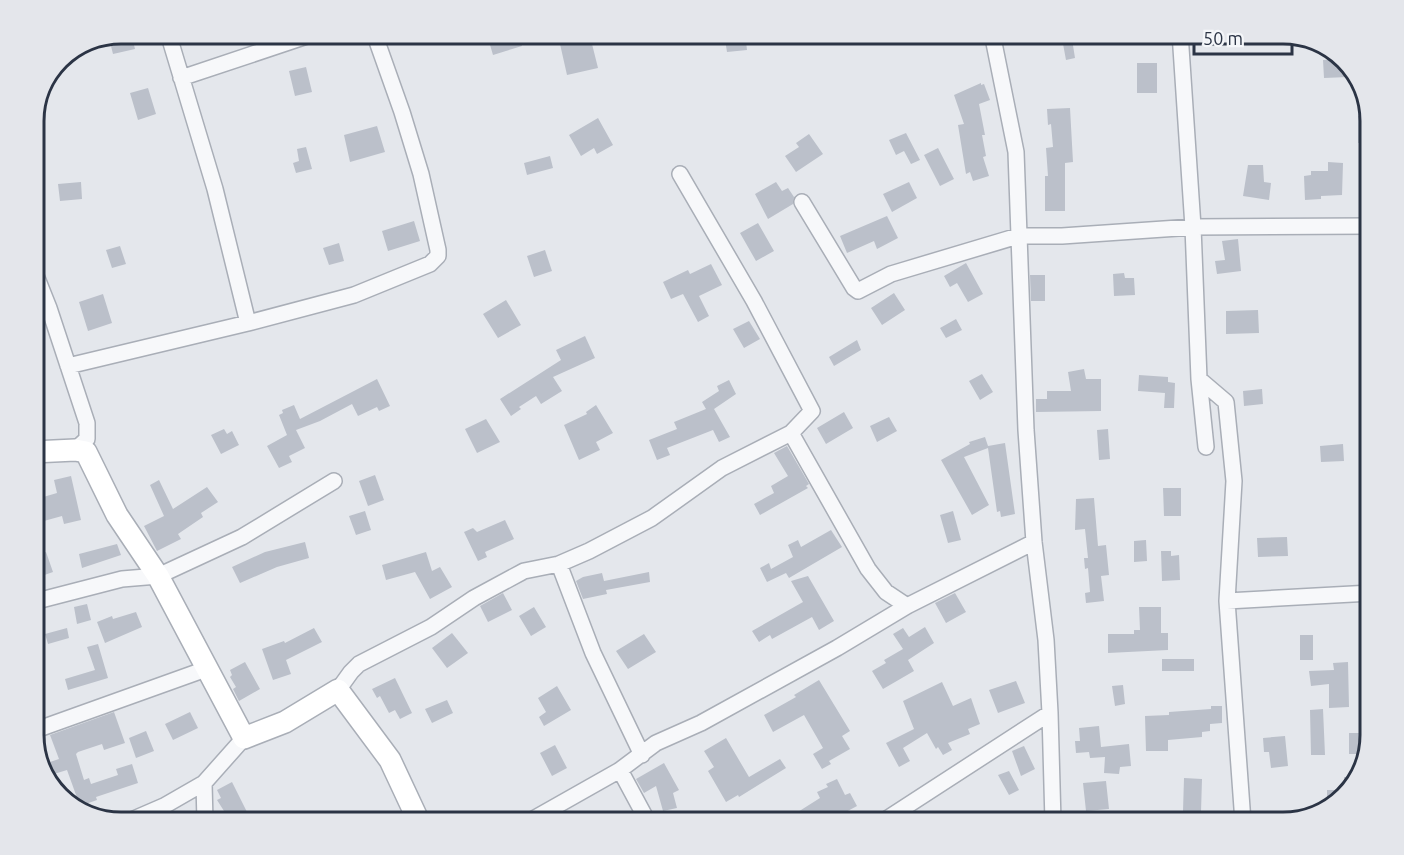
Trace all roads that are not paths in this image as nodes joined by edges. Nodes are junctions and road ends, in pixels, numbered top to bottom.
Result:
1 (171, 43) edge
2 (286, 43) edge
3 (378, 43) edge
4 (994, 43) edge
5 (1181, 43) edge
6 (181, 78) junction
7 (680, 174) dead end
8 (802, 202) dead end
9 (1360, 226) edge
10 (1193, 227) junction
11 (1018, 236) junction
12 (44, 296) edge
13 (248, 323) junction
14 (68, 366) junction
15 (1199, 379) junction
16 (791, 433) junction
17 (1206, 447) dead end
18 (75, 450) junction
19 (44, 451) edge
20 (334, 481) dead end
21 (1034, 542) junction
22 (559, 564) junction
23 (158, 576) junction
24 (1360, 594) edge
25 (44, 599) edge
26 (1227, 601) junction
27 (907, 606) junction
28 (206, 669) junction
29 (338, 690) junction
30 (1050, 713) junction
31 (44, 727) edge
32 (244, 738) junction
33 (642, 755) junction
34 (620, 770) junction
35 (204, 783) junction
36 (150, 812) edge
37 (205, 812) edge
38 (415, 812) edge
39 (546, 812) edge
40 (643, 812) edge
41 (897, 812) edge
42 (1053, 812) edge
43 (1241, 812) edge

1 - 6 street
2 - 6 street
3 - 13 street
4 - 11 street
5 - 10 street
6 - 13 street
7 - 16 street
8 - 11 street
9 - 10 street
10 - 11 street
10 - 15 street
11 - 21 street
12 - 14 street
13 - 14 street
14 - 18 street
15 - 17 street
15 - 26 street
16 - 22 street
16 - 27 street
18 - 19 main road
18 - 23 main road
20 - 23 street
21 - 27 street
21 - 30 street
22 - 29 street
22 - 33 street
23 - 25 street
23 - 28 main road
24 - 26 street
26 - 43 street
27 - 33 street
28 - 31 street
28 - 32 main road
29 - 32 main road
29 - 38 main road
30 - 41 street
30 - 42 street
32 - 35 street
33 - 34 street
34 - 39 street
34 - 40 street
35 - 36 street
35 - 37 street

